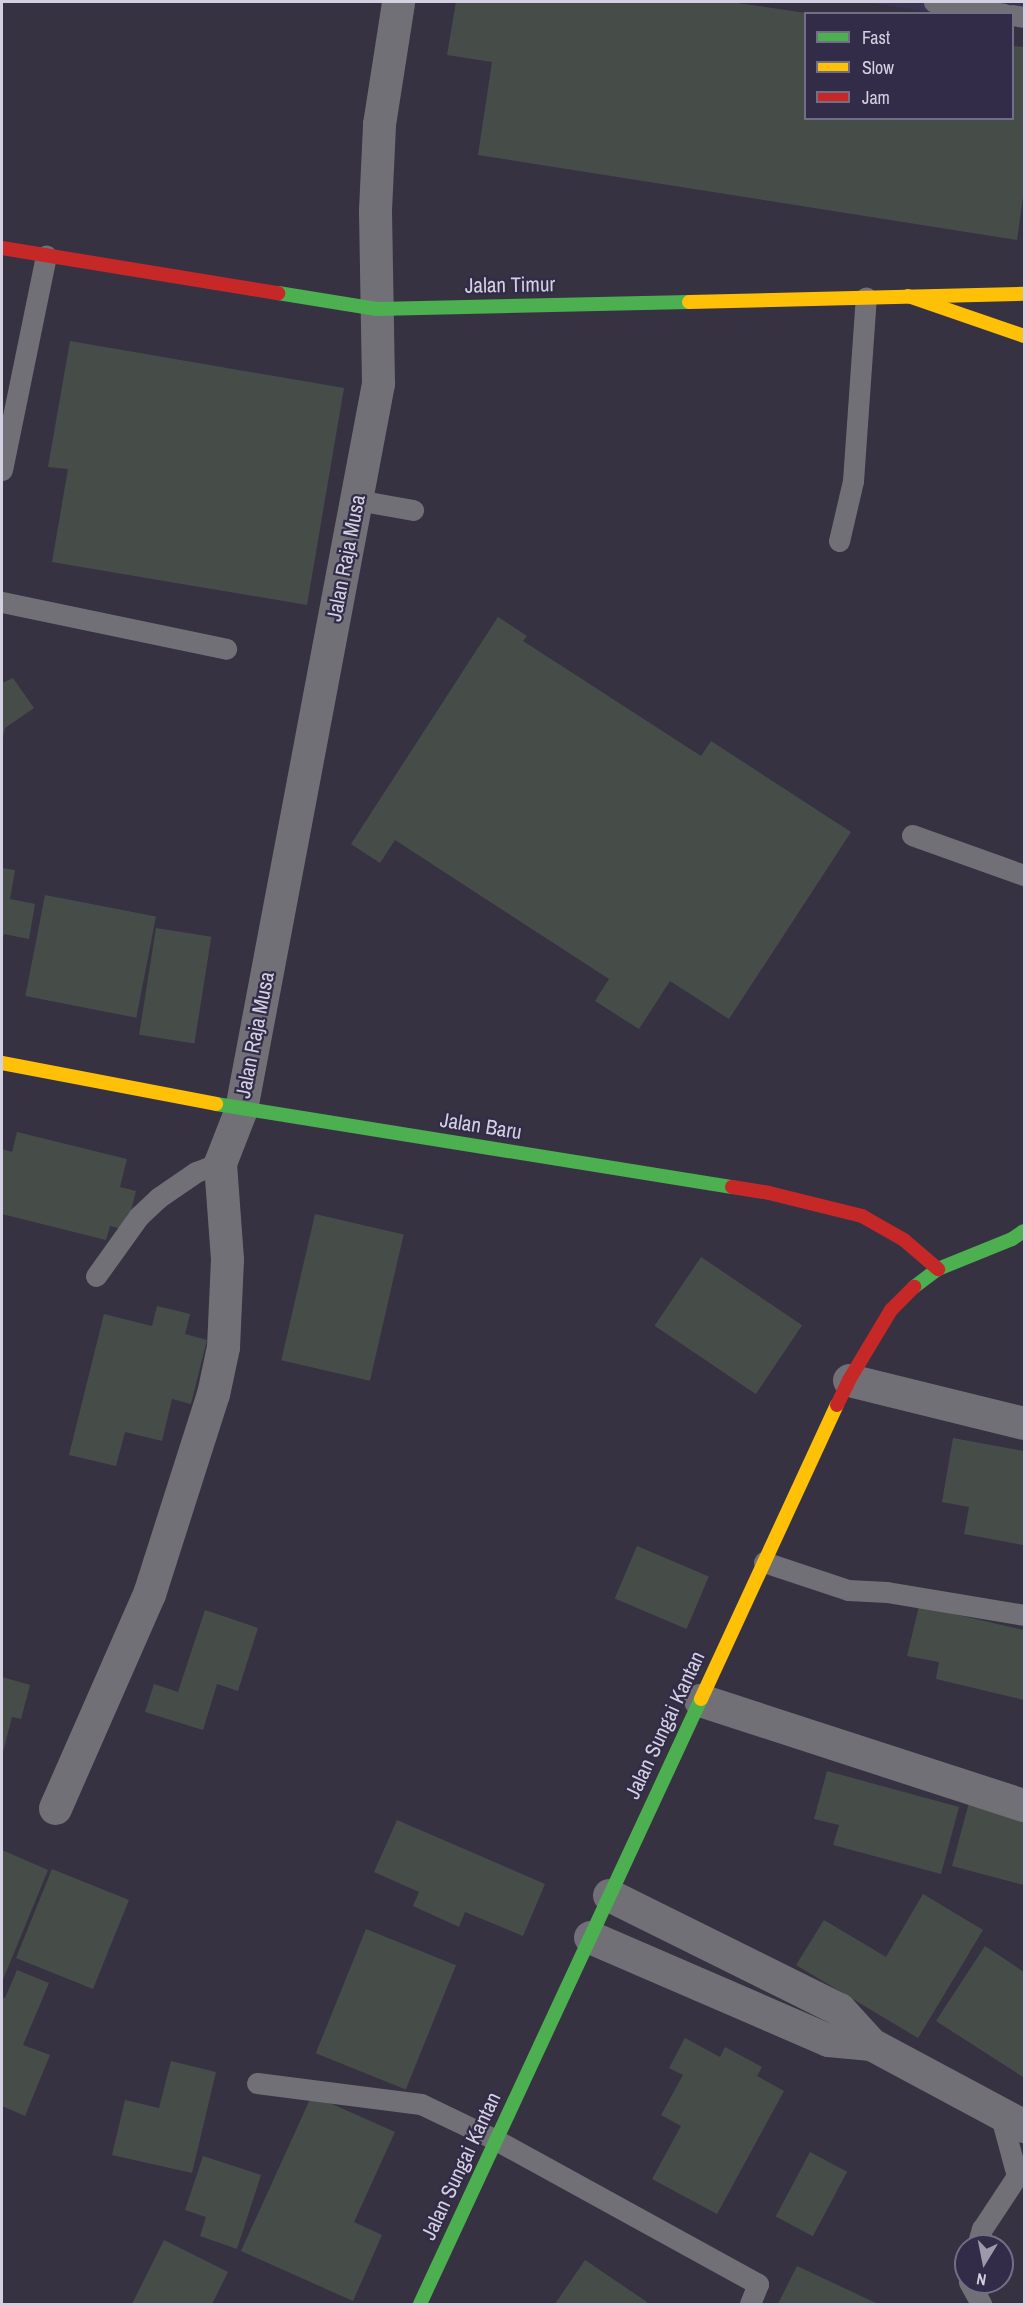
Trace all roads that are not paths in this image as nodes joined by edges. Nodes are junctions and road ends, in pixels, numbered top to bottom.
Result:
1 (398, 2) edge
2 (934, 2) edge
3 (992, 12) edge
4 (2, 248) edge
5 (46, 255) junction
6 (1024, 294) edge
7 (908, 296) junction
8 (866, 297) junction
9 (377, 309) junction
10 (1024, 336) edge
11 (2, 470) edge
12 (357, 500) junction
13 (412, 510) dead end
14 (839, 541) dead end
15 (2, 602) edge
16 (226, 649) dead end
17 (912, 835) dead end
18 (1024, 875) edge
19 (2, 1063) edge
20 (241, 1109) junction
21 (220, 1163) junction
22 (1024, 1231) edge
23 (938, 1269) junction
24 (96, 1276) dead end
25 (849, 1380) junction
26 (1024, 1423) edge
27 (764, 1562) junction
28 (1024, 1615) edge
29 (700, 1700) junction
30 (1024, 1805) edge
31 (55, 1808) dead end
32 (609, 1896) junction
33 (590, 1937) junction
34 (872, 2044) junction
35 (257, 2083) dead end
36 (1012, 2120) edge
37 (496, 2140) junction
38 (1021, 2180) edge
39 (981, 2234) edge
40 (420, 2304) edge
41 (750, 2304) edge

1 - 9 street, Jalan Raja Musa
2 - 3 lane
4 - 5 main road, Jalan Timur
5 - 9 main road, Jalan Timur
5 - 11 lane
6 - 7 main road, Jalan Timur
7 - 8 main road, Jalan Timur
7 - 10 main road
8 - 9 main road, Jalan Timur
8 - 14 lane
9 - 12 street, Jalan Raja Musa
12 - 13 lane
12 - 20 street, Jalan Raja Musa
15 - 16 lane
17 - 18 lane
19 - 20 main road, Jalan Baru
20 - 21 street, Jalan Raja Musa
20 - 23 main road, Jalan Baru
21 - 24 lane
21 - 31 street
22 - 23 main road, Jalan Sungai Kantan
23 - 25 main road, Jalan Sungai Kantan
25 - 26 street
25 - 27 main road, Jalan Sungai Kantan
27 - 28 lane
27 - 29 main road, Jalan Sungai Kantan
29 - 30 street
29 - 32 main road, Jalan Sungai Kantan
32 - 33 main road, Jalan Sungai Kantan
32 - 34 street
33 - 34 street
33 - 37 main road, Jalan Sungai Kantan
34 - 36 street
35 - 37 lane
36 - 38 lane
37 - 40 main road, Jalan Sungai Kantan
37 - 41 lane
38 - 39 lane

